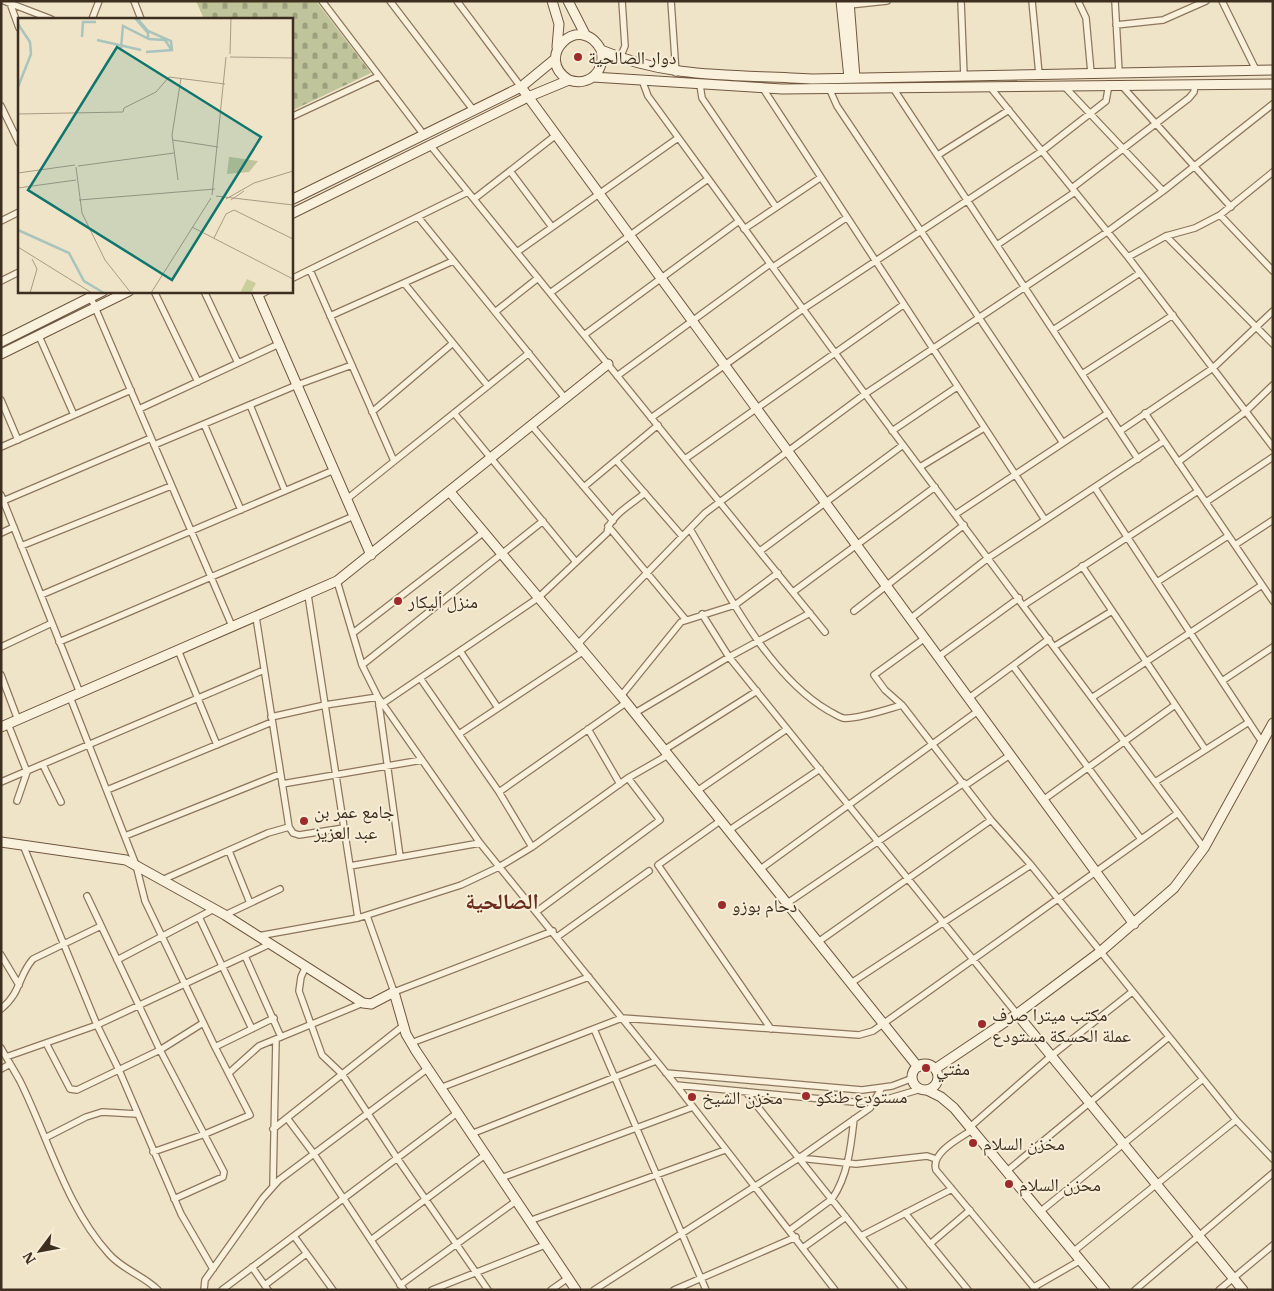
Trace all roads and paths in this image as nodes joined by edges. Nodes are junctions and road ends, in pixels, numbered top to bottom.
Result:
1 (99, 1) edge
2 (134, 1) edge
3 (322, 1) edge
4 (390, 1) edge
5 (457, 1) edge
6 (552, 1) edge
7 (568, 1) edge
8 (622, 1) edge
9 (671, 1) edge
10 (887, 1) edge
11 (961, 1) edge
12 (1032, 1) edge
13 (1078, 1) edge
14 (1115, 1) edge
15 (1206, 1) edge
16 (1222, 1) edge
17 (7, 2) edge
18 (846, 3) edge
19 (48, 18) edge
20 (92, 18) edge
21 (141, 18) edge
22 (1116, 25) junction
23 (18, 26) edge
24 (586, 36) junction
25 (557, 49) junction
26 (601, 50) junction
27 (620, 58) junction
28 (555, 59) junction
29 (1256, 70) junction
30 (1273, 70) edge
31 (676, 72) junction
32 (1120, 72) junction
33 (1090, 73) junction
34 (1038, 74) junction
35 (379, 76) junction
36 (964, 76) junction
37 (593, 77) junction
38 (852, 78) junction
39 (569, 80) junction
40 (642, 80) junction
41 (1109, 84) junction
42 (1120, 84) junction
43 (1195, 84) junction
44 (1273, 84) edge
45 (700, 85) junction
46 (989, 85) junction
47 (1062, 85) junction
48 (521, 87) junction
49 (762, 87) junction
50 (830, 88) junction
51 (893, 88) junction
52 (528, 97) junction
53 (1273, 104) edge
54 (1, 106) edge
55 (1009, 110) junction
56 (474, 111) junction
57 (1090, 114) junction
58 (292, 117) edge
59 (1156, 124) junction
60 (424, 135) junction
61 (556, 135) junction
62 (678, 138) junction
63 (18, 141) edge
64 (430, 145) junction
65 (1123, 150) junction
66 (1042, 151) junction
67 (938, 155) junction
68 (1193, 166) junction
69 (510, 170) junction
70 (1273, 172) edge
71 (820, 178) junction
72 (708, 179) junction
73 (1074, 190) junction
74 (1163, 191) junction
75 (468, 192) junction
76 (599, 194) junction
77 (292, 198) edge
78 (474, 199) junction
79 (968, 200) junction
80 (776, 207) junction
81 (1231, 207) junction
82 (18, 212) edge
83 (292, 214) edge
84 (1220, 215) junction
85 (418, 217) junction
86 (846, 218) junction
87 (1, 220) edge
88 (739, 221) junction
89 (552, 227) junction
90 (744, 229) junction
91 (921, 231) junction
92 (1107, 232) junction
93 (630, 236) junction
94 (1166, 236) junction
95 (997, 245) junction
96 (517, 252) junction
97 (1128, 257) junction
98 (454, 261) junction
99 (874, 262) junction
100 (771, 266) junction
101 (310, 270) junction
102 (1273, 270) edge
103 (18, 272) edge
104 (1140, 273) junction
105 (538, 278) junction
106 (661, 278) junction
107 (292, 279) edge
108 (1, 281) edge
109 (404, 283) junction
110 (1026, 288) junction
111 (127, 292) edge
112 (154, 292) edge
113 (204, 292) edge
114 (550, 293) junction
115 (89, 294) edge
116 (257, 294) edge
117 (903, 305) junction
118 (95, 307) junction
119 (803, 309) junction
120 (495, 312) junction
121 (1273, 312) edge
122 (330, 316) junction
123 (1173, 316) junction
124 (979, 318) junction
125 (692, 321) junction
126 (1256, 326) junction
127 (1053, 330) junction
128 (584, 335) junction
129 (39, 336) junction
130 (1, 342) edge
131 (454, 343) junction
132 (279, 344) junction
133 (1273, 344) edge
134 (932, 349) junction
135 (529, 353) junction
136 (834, 353) junction
137 (1, 354) edge
138 (238, 363) junction
139 (608, 364) junction
140 (352, 365) junction
141 (725, 366) junction
142 (1213, 368) junction
143 (1082, 374) junction
144 (617, 376) junction
145 (198, 382) junction
146 (297, 385) junction
147 (1273, 385) edge
148 (488, 386) junction
149 (957, 387) junction
150 (131, 390) junction
151 (864, 394) junction
152 (565, 398) junction
153 (1, 400) edge
154 (250, 405) junction
155 (756, 408) junction
156 (139, 409) junction
157 (372, 412) junction
158 (1245, 412) junction
159 (454, 413) junction
160 (1108, 413) junction
161 (1145, 413) junction
162 (74, 415) junction
163 (651, 418) junction
164 (204, 424) junction
165 (531, 425) junction
166 (658, 425) junction
167 (984, 428) junction
168 (892, 431) junction
169 (1120, 431) junction
170 (151, 438) junction
171 (18, 440) junction
172 (1164, 441) junction
173 (1063, 443) junction
174 (903, 444) junction
175 (154, 445) junction
176 (1, 447) edge
177 (1273, 447) edge
178 (788, 451) junction
179 (491, 456) junction
180 (1273, 457) edge
181 (685, 459) junction
182 (1138, 459) junction
183 (616, 460) junction
184 (394, 461) junction
185 (1178, 462) junction
186 (920, 467) junction
187 (334, 470) junction
188 (1015, 475) junction
189 (172, 486) junction
190 (585, 486) junction
191 (936, 488) junction
192 (1095, 488) junction
193 (285, 491) junction
194 (1198, 491) junction
195 (450, 492) junction
196 (645, 493) junction
197 (2, 498) edge
198 (347, 499) junction
199 (720, 502) junction
200 (825, 502) junction
201 (1206, 502) junction
202 (241, 510) junction
203 (956, 514) junction
204 (354, 516) junction
205 (1046, 520) junction
206 (1273, 520) edge
207 (543, 521) junction
208 (613, 521) junction
209 (964, 525) junction
210 (608, 526) junction
211 (14, 527) junction
212 (690, 529) junction
213 (191, 531) junction
214 (484, 532) junction
215 (1, 533) edge
216 (682, 536) junction
217 (1228, 536) junction
218 (1127, 537) junction
219 (857, 545) junction
220 (1235, 545) junction
221 (21, 546) junction
222 (760, 551) junction
223 (502, 554) junction
224 (371, 555) junction
225 (988, 558) junction
226 (576, 562) junction
227 (1082, 566) junction
228 (778, 573) junction
229 (647, 574) junction
230 (211, 577) junction
231 (337, 580) junction
232 (1157, 582) junction
233 (1262, 585) junction
234 (886, 586) junction
235 (1270, 591) edge
236 (793, 592) junction
237 (41, 595) junction
238 (308, 595) junction
239 (538, 598) junction
240 (1019, 598) junction
241 (1273, 601) edge
242 (1024, 604) junction
243 (735, 605) junction
244 (1112, 611) junction
245 (854, 612) dead end
246 (810, 613) junction
247 (702, 614) junction
248 (256, 616) junction
249 (910, 619) junction
250 (686, 620) junction
251 (52, 623) junction
252 (232, 626) junction
253 (826, 632) dead end
254 (1190, 632) junction
255 (353, 633) junction
256 (925, 638) junction
257 (1049, 640) junction
258 (759, 641) junction
259 (59, 642) junction
260 (1055, 646) junction
261 (1, 647) edge
262 (1273, 647) edge
263 (580, 648) junction
264 (178, 650) junction
265 (460, 651) junction
266 (729, 657) junction
267 (938, 657) junction
268 (1146, 662) junction
269 (362, 665) junction
270 (1013, 666) junction
271 (264, 670) junction
272 (1, 674) edge
273 (420, 678) junction
274 (1222, 681) junction
275 (757, 691) junction
276 (80, 693) junction
277 (70, 697) junction
278 (378, 697) junction
279 (199, 698) junction
280 (969, 698) junction
281 (1093, 698) junction
282 (624, 699) junction
283 (325, 705) junction
284 (380, 705) junction
285 (902, 705) junction
286 (1175, 705) junction
287 (498, 708) junction
288 (978, 711) junction
289 (635, 713) junction
290 (272, 719) junction
291 (18, 720) junction
292 (1249, 722) junction
293 (1273, 723) edge
294 (5, 726) edge
295 (588, 729) junction
296 (787, 729) junction
297 (459, 734) junction
298 (1125, 741) junction
299 (1262, 742) junction
300 (933, 743) junction
301 (90, 745) junction
302 (218, 745) junction
303 (1205, 750) junction
304 (666, 752) junction
305 (1010, 755) junction
306 (422, 760) junction
307 (43, 765) junction
308 (388, 765) junction
309 (1088, 768) junction
310 (820, 769) junction
311 (27, 772) junction
312 (336, 773) junction
313 (280, 774) junction
314 (628, 778) junction
315 (1, 782) edge
316 (1155, 782) junction
317 (282, 784) junction
318 (620, 784) junction
319 (965, 784) junction
320 (107, 790) junction
321 (697, 791) junction
322 (498, 792) junction
323 (1043, 800) junction
324 (17, 801) dead end
325 (61, 802) dead end
326 (848, 804) junction
327 (1178, 813) junction
328 (992, 820) junction
329 (720, 821) junction
330 (289, 827) junction
331 (344, 828) junction
332 (728, 830) junction
333 (125, 836) junction
334 (1141, 839) junction
335 (877, 841) junction
336 (1, 842) edge
337 (480, 843) junction
338 (22, 844) junction
339 (532, 847) junction
340 (1204, 848) junction
341 (229, 851) junction
342 (400, 857) junction
343 (136, 865) junction
344 (1031, 865) junction
345 (350, 866) junction
346 (499, 867) junction
347 (759, 870) junction
348 (649, 871) dead end
349 (1096, 872) junction
350 (908, 879) junction
351 (161, 881) junction
352 (280, 888) dead end
353 (87, 896) dead end
354 (1058, 899) junction
355 (250, 903) junction
356 (786, 904) junction
357 (214, 910) junction
358 (536, 912) junction
359 (225, 915) junction
360 (366, 916) junction
361 (199, 917) junction
362 (358, 918) junction
363 (943, 923) junction
364 (1134, 924) junction
365 (101, 926) junction
366 (553, 931) junction
367 (257, 936) junction
368 (162, 937) junction
369 (557, 937) junction
370 (818, 942) junction
371 (64, 944) junction
372 (270, 944) junction
373 (1100, 952) junction
374 (1, 955) edge
375 (245, 956) junction
376 (117, 960) junction
377 (973, 960) junction
378 (222, 966) junction
379 (306, 966) junction
380 (589, 977) junction
381 (852, 983) junction
382 (184, 984) junction
383 (20, 985) junction
384 (394, 992) junction
385 (1132, 992) junction
386 (363, 1003) junction
387 (138, 1006) junction
388 (1, 1009) edge
389 (1017, 1014) junction
390 (274, 1018) junction
391 (622, 1018) junction
392 (203, 1023) junction
393 (885, 1023) junction
394 (97, 1025) junction
395 (311, 1025) junction
396 (403, 1026) junction
397 (252, 1029) junction
398 (594, 1029) junction
399 (771, 1029) junction
400 (279, 1038) junction
401 (1169, 1038) junction
402 (46, 1043) junction
403 (411, 1044) junction
404 (215, 1047) junction
405 (1, 1048) edge
406 (160, 1050) junction
407 (1051, 1056) junction
408 (6, 1057) junction
409 (656, 1061) junction
410 (10, 1064) junction
411 (918, 1067) junction
412 (1, 1069) edge
413 (428, 1069) junction
414 (935, 1069) junction
415 (119, 1070) junction
416 (229, 1073) junction
417 (666, 1073) junction
418 (342, 1074) junction
419 (615, 1077) junction
420 (912, 1078) junction
421 (1203, 1079) junction
422 (676, 1085) junction
423 (440, 1088) junction
424 (881, 1089) junction
425 (924, 1090) junction
426 (746, 1092) junction
427 (876, 1101) junction
428 (1089, 1103) junction
429 (692, 1107) junction
430 (457, 1113) junction
431 (137, 1114) junction
432 (368, 1114) junction
433 (287, 1118) junction
434 (854, 1119) junction
435 (1236, 1120) junction
436 (273, 1128) junction
437 (636, 1128) junction
438 (971, 1128) junction
439 (205, 1134) junction
440 (470, 1134) junction
441 (45, 1138) junction
442 (1122, 1143) junction
443 (725, 1150) junction
444 (154, 1152) junction
445 (314, 1154) junction
446 (485, 1155) junction
447 (397, 1158) junction
448 (799, 1158) junction
449 (936, 1159) junction
450 (1273, 1159) edge
451 (848, 1163) junction
452 (1007, 1171) junction
453 (1273, 1173) edge
454 (656, 1175) junction
455 (501, 1178) junction
456 (273, 1185) junction
457 (1156, 1185) junction
458 (756, 1187) junction
459 (952, 1188) junction
460 (344, 1198) junction
461 (174, 1199) junction
462 (425, 1199) junction
463 (832, 1200) junction
464 (516, 1201) junction
465 (970, 1210) junction
466 (1041, 1211) junction
467 (905, 1213) junction
468 (846, 1217) junction
469 (529, 1221) junction
470 (790, 1230) junction
471 (683, 1233) junction
472 (294, 1236) junction
473 (861, 1236) junction
474 (796, 1237) junction
475 (1199, 1237) junction
476 (371, 1240) junction
477 (545, 1244) junction
478 (930, 1244) junction
479 (456, 1245) junction
480 (1273, 1245) edge
481 (804, 1247) junction
482 (1074, 1251) junction
483 (306, 1254) junction
484 (1081, 1260) junction
485 (252, 1267) junction
486 (213, 1269) junction
487 (476, 1272) junction
488 (568, 1278) junction
489 (701, 1278) junction
490 (1233, 1278) junction
491 (266, 1287) edge
492 (402, 1287) edge
493 (1035, 1289) edge
494 (158, 1290) edge
495 (204, 1290) edge
496 (222, 1290) edge
497 (333, 1290) edge
498 (432, 1290) edge
499 (488, 1290) edge
500 (551, 1290) edge
501 (576, 1290) edge
502 (594, 1290) edge
503 (674, 1290) edge
504 (706, 1290) edge
505 (835, 1290) edge
506 (904, 1290) edge
507 (968, 1290) edge
508 (1106, 1290) edge
509 (1134, 1290) edge
510 (1219, 1290) edge
511 (1243, 1290) edge

1 - 20 street
2 - 21 street
3 - 35 street
4 - 56 street
5 - 48 street
6 - 25 street
7 - 24 street
8 - 27 street
9 - 31 street
10 - 18 street
11 - 36 street
12 - 34 street
13 - 33 street
14 - 22 street
15 - 22 street
16 - 29 street
17 - 19 street
17 - 23 street
18 - 38 street
22 - 32 street
24 - 25 street
24 - 26 street
25 - 28 street
26 - 27 street
26 - 37 street
27 - 31 street
28 - 39 street
28 - 48 street
29 - 30 street
29 - 32 street
31 - 38 street
32 - 33 street
33 - 34 street
34 - 36 street
35 - 58 street
35 - 60 street
36 - 38 street
37 - 39 street
37 - 40 street
39 - 52 street
40 - 45 street
40 - 62 street
41 - 42 street
41 - 47 street
41 - 57 street
42 - 43 street
42 - 59 street
43 - 44 street
43 - 59 street
45 - 49 street
45 - 80 street
46 - 47 street
46 - 51 street
46 - 55 street
47 - 57 street
48 - 52 street
48 - 56 street
49 - 50 street
49 - 71 street
50 - 51 street
50 - 91 street
51 - 67 street
52 - 61 street
52 - 64 street
53 - 68 street
54 - 63 street
55 - 66 street
55 - 67 street
56 - 60 street
57 - 65 street
57 - 66 street
59 - 65 street
59 - 68 street
60 - 77 street
61 - 69 street
61 - 76 street
62 - 72 street
62 - 76 street
64 - 75 street
64 - 83 street
65 - 73 street
65 - 74 street
66 - 73 street
66 - 79 street
67 - 79 street
68 - 74 street
68 - 81 street
69 - 78 street
69 - 89 street
70 - 81 street
71 - 80 street
71 - 86 street
72 - 88 street
72 - 93 street
73 - 92 street
73 - 95 street
74 - 92 street
75 - 78 street
75 - 85 street
76 - 89 street
76 - 93 street
78 - 96 street
79 - 91 street
79 - 95 street
80 - 90 street
81 - 84 street
82 - 87 street
84 - 94 street
84 - 102 street
85 - 98 street
85 - 101 street
86 - 99 street
86 - 100 street
88 - 90 street
88 - 106 street
89 - 96 street
90 - 100 street
91 - 99 street
91 - 124 street
92 - 97 street
92 - 110 street
93 - 106 street
93 - 114 street
94 - 97 street
94 - 126 street
95 - 110 street
96 - 105 street
97 - 104 street
98 - 109 street
98 - 120 street
99 - 117 street
99 - 119 street
100 - 119 street
100 - 125 street
101 - 107 street
101 - 122 street
103 - 108 street
104 - 123 street
104 - 127 street
105 - 114 street
105 - 120 street
106 - 125 street
106 - 128 street
109 - 122 street
109 - 131 street
110 - 124 street
110 - 127 street
111 - 118 street
112 - 145 street
113 - 138 street
114 - 128 street
115 - 118 street
115 - 130 street
116 - 132 street
117 - 134 street
117 - 136 street
118 - 129 street
118 - 150 street
119 - 136 street
119 - 141 street
120 - 135 street
121 - 126 street
122 - 140 street
123 - 142 street
123 - 143 street
124 - 134 street
124 - 173 street
125 - 141 street
125 - 144 street
126 - 133 street
126 - 142 street
127 - 143 street
128 - 139 street
129 - 137 street
129 - 162 street
131 - 148 street
131 - 157 street
132 - 138 street
132 - 146 street
134 - 149 street
134 - 151 street
135 - 148 street
135 - 152 street
136 - 151 street
136 - 155 street
138 - 145 street
139 - 144 street
139 - 152 street
140 - 146 street
140 - 157 street
141 - 155 street
141 - 163 street
142 - 158 street
142 - 161 street
143 - 160 street
144 - 163 street
145 - 156 street
146 - 154 street
146 - 187 street
147 - 158 street
148 - 159 street
149 - 167 street
149 - 168 street
150 - 156 street
150 - 162 street
151 - 168 street
151 - 178 street
152 - 165 street
153 - 171 street
154 - 164 street
154 - 193 street
155 - 178 street
155 - 181 street
156 - 170 street
157 - 184 street
158 - 177 street
158 - 185 street
159 - 179 street
159 - 184 street
160 - 169 street
160 - 173 street
161 - 169 street
161 - 172 street
162 - 171 street
163 - 166 street
164 - 175 street
164 - 202 street
165 - 179 street
165 - 190 street
166 - 181 street
166 - 183 street
167 - 186 street
167 - 188 street
168 - 174 street
169 - 182 street
170 - 175 street
170 - 197 street
171 - 176 street
172 - 182 street
172 - 185 street
173 - 188 street
174 - 186 street
174 - 200 street
175 - 189 street
178 - 199 street
178 - 200 street
179 - 195 street
179 - 207 street
180 - 201 street
181 - 199 street
182 - 192 street
183 - 190 street
183 - 196 street
184 - 198 street
185 - 194 street
186 - 191 street
187 - 193 street
187 - 198 street
188 - 203 street
188 - 205 street
189 - 213 street
189 - 221 street
190 - 208 street
191 - 203 street
191 - 219 street
192 - 205 street
192 - 218 street
193 - 202 street
194 - 201 street
194 - 218 street
195 - 214 street
195 - 224 street
196 - 208 street
196 - 216 street
197 - 211 street
198 - 204 street
199 - 212 street
199 - 222 street
200 - 219 street
200 - 222 street
201 - 217 street
202 - 213 street
203 - 209 street
204 - 224 street
204 - 230 street
205 - 225 street
206 - 220 street
207 - 223 street
207 - 226 street
208 - 210 street
209 - 225 street
209 - 234 street
210 - 226 street
210 - 229 street
211 - 215 street
211 - 221 street
212 - 216 street
212 - 243 street
213 - 230 street
213 - 237 street
214 - 223 street
214 - 255 street
216 - 229 street
217 - 220 street
217 - 232 street
218 - 227 street
218 - 232 street
219 - 234 street
219 - 236 street
220 - 233 street
221 - 237 street
222 - 228 street
223 - 239 street
223 - 269 street
224 - 231 street
225 - 240 street
225 - 249 street
226 - 239 street
227 - 242 street
227 - 244 street
228 - 236 street
228 - 243 street
229 - 250 street
229 - 263 street
230 - 252 street
230 - 259 street
231 - 238 street
231 - 255 street
232 - 254 street
233 - 235 street
233 - 254 street
234 - 245 street
234 - 249 street
235 - 241 street
236 - 246 street
237 - 251 street
238 - 248 street
238 - 283 street
239 - 263 street
239 - 265 street
240 - 242 street
240 - 267 street
242 - 257 street
243 - 247 street
243 - 258 street
244 - 260 street
244 - 268 street
246 - 253 street
246 - 258 street
247 - 250 street
247 - 266 street
248 - 252 street
248 - 271 street
249 - 256 street
250 - 282 street
251 - 259 street
251 - 261 street
252 - 264 street
254 - 268 street
254 - 274 street
255 - 269 street
256 - 267 street
256 - 285 street
257 - 260 street
257 - 270 street
258 - 266 street
258 - 285 street
259 - 276 street
260 - 281 street
262 - 274 street
263 - 282 street
263 - 287 street
264 - 276 street
264 - 279 street
265 - 273 street
265 - 287 street
266 - 275 street
266 - 289 street
267 - 280 street
268 - 281 street
268 - 286 street
269 - 278 street
270 - 280 street
270 - 309 street
271 - 279 street
271 - 290 street
272 - 291 street
273 - 284 street
273 - 297 street
274 - 292 street
275 - 296 street
275 - 304 street
276 - 277 street
277 - 291 street
277 - 301 street
278 - 283 street
278 - 284 street
279 - 301 street
279 - 302 street
280 - 288 street
281 - 298 street
282 - 289 street
282 - 295 street
283 - 290 street
283 - 312 street
284 - 306 street
284 - 308 street
285 - 300 street
286 - 298 street
286 - 303 street
287 - 297 street
288 - 300 street
288 - 305 street
289 - 304 street
290 - 302 street
290 - 313 street
291 - 294 street
292 - 299 street
292 - 303 street
293 - 299 street
294 - 311 street
295 - 318 street
295 - 322 street
296 - 310 street
296 - 321 street
297 - 322 street
298 - 309 street
298 - 316 street
299 - 340 street
300 - 319 street
300 - 326 street
301 - 307 street
301 - 320 street
302 - 320 street
303 - 316 street
304 - 314 street
304 - 321 street
305 - 319 street
305 - 323 street
306 - 308 street
306 - 337 street
307 - 311 street
307 - 325 street
308 - 312 street
308 - 342 street
309 - 323 street
309 - 334 street
310 - 326 street
310 - 332 street
311 - 315 street
311 - 324 street
312 - 317 street
312 - 331 street
313 - 317 street
313 - 333 street
314 - 318 street
314 - 358 street
316 - 327 street
317 - 330 street
318 - 339 street
319 - 328 street
319 - 335 street
320 - 333 street
321 - 329 street
322 - 339 street
323 - 349 street
326 - 335 street
326 - 347 street
327 - 334 street
327 - 340 street
328 - 344 street
328 - 350 street
329 - 332 street
329 - 399 street
330 - 331 street
330 - 341 street
331 - 345 street
332 - 347 street
333 - 343 street
334 - 349 street
335 - 350 street
335 - 356 street
336 - 338 street
337 - 342 street
337 - 346 street
338 - 343 street
338 - 371 street
339 - 346 street
340 - 364 street
341 - 351 street
341 - 355 street
342 - 345 street
343 - 351 street
343 - 368 street
344 - 354 street
344 - 363 street
345 - 362 street
346 - 358 street
346 - 360 street
347 - 356 street
348 - 369 street
349 - 354 street
349 - 364 street
350 - 363 street
350 - 370 street
351 - 357 street
352 - 355 street
353 - 365 street
354 - 373 street
354 - 377 street
355 - 359 street
356 - 370 street
357 - 359 street
357 - 361 street
358 - 366 street
359 - 367 street
360 - 362 street
360 - 384 street
361 - 368 street
361 - 378 street
362 - 367 street
363 - 377 street
363 - 381 street
364 - 373 street
365 - 371 street
365 - 376 street
366 - 369 street
366 - 384 street
367 - 372 street
368 - 376 street
368 - 382 street
369 - 380 street
370 - 381 street
371 - 383 street
371 - 394 street
372 - 375 street
372 - 379 street
373 - 385 street
373 - 389 street
374 - 383 street
375 - 378 street
375 - 390 street
376 - 387 street
377 - 389 street
377 - 393 street
378 - 382 street
378 - 397 street
379 - 386 street
379 - 395 street
380 - 391 street
380 - 403 street
381 - 393 street
382 - 387 street
382 - 392 street
383 - 388 street
384 - 386 street
384 - 396 street
385 - 401 street
385 - 407 street
386 - 395 street
387 - 394 street
387 - 406 street
389 - 407 street
389 - 414 street
390 - 397 street
390 - 400 street
391 - 398 street
391 - 399 street
391 - 409 street
392 - 404 street
392 - 406 street
393 - 399 street
393 - 411 street
394 - 402 street
394 - 415 street
395 - 400 street
395 - 418 street
396 - 403 street
396 - 418 street
397 - 404 street
398 - 419 street
398 - 423 street
400 - 416 street
400 - 436 street
401 - 421 street
401 - 428 street
402 - 408 street
402 - 415 street
403 - 413 street
404 - 416 street
405 - 408 street
406 - 415 street
406 - 439 street
407 - 428 street
407 - 438 street
408 - 410 street
409 - 417 street
409 - 419 street
410 - 412 street
410 - 441 street
411 - 414 street
411 - 420 street
413 - 423 street
413 - 432 street
414 - 425 street
415 - 431 street
416 - 439 street
417 - 422 street
417 - 424 street
418 - 432 street
418 - 433 street
419 - 437 street
419 - 440 street
420 - 424 street
420 - 425 street
421 - 435 street
421 - 442 street
422 - 426 street
422 - 429 street
423 - 430 street
424 - 427 street
425 - 427 street
425 - 438 street
426 - 427 street
426 - 448 street
427 - 434 street
428 - 442 street
428 - 452 street
429 - 437 street
429 - 443 street
430 - 440 street
430 - 447 street
431 - 441 street
431 - 444 street
432 - 445 street
432 - 447 street
433 - 436 street
433 - 445 street
434 - 448 street
434 - 451 street
435 - 450 street
435 - 457 street
436 - 456 street
437 - 454 street
437 - 455 street
438 - 449 street
438 - 452 street
439 - 444 street
439 - 461 street
440 - 446 street
441 - 494 street
442 - 457 street
442 - 466 street
443 - 454 street
443 - 458 street
444 - 461 street
445 - 456 street
445 - 460 street
446 - 455 street
446 - 462 street
447 - 460 street
447 - 462 street
448 - 451 street
448 - 458 street
448 - 463 street
449 - 451 street
449 - 459 street
451 - 463 street
452 - 466 street
453 - 475 street
454 - 469 street
454 - 471 street
455 - 464 street
456 - 486 street
457 - 475 street
457 - 482 street
458 - 470 street
458 - 471 street
459 - 465 street
459 - 467 street
460 - 472 street
460 - 476 street
461 - 486 street
462 - 476 street
462 - 479 street
463 - 468 street
463 - 470 street
464 - 469 street
464 - 479 street
465 - 478 street
465 - 493 street
466 - 482 street
467 - 473 street
467 - 478 street
468 - 473 street
468 - 481 street
469 - 477 street
470 - 474 street
471 - 489 street
471 - 502 street
472 - 483 street
472 - 485 street
473 - 506 street
474 - 481 street
474 - 489 street
475 - 490 street
475 - 509 street
476 - 492 street
477 - 487 street
477 - 488 street
478 - 507 street
479 - 487 street
479 - 492 street
480 - 490 street
481 - 505 street
482 - 484 street
483 - 491 street
483 - 497 street
484 - 493 street
484 - 508 street
485 - 491 street
485 - 496 street
486 - 495 street
487 - 498 street
487 - 499 street
488 - 500 street
488 - 501 street
489 - 503 street
489 - 504 street
490 - 510 street
490 - 511 street

